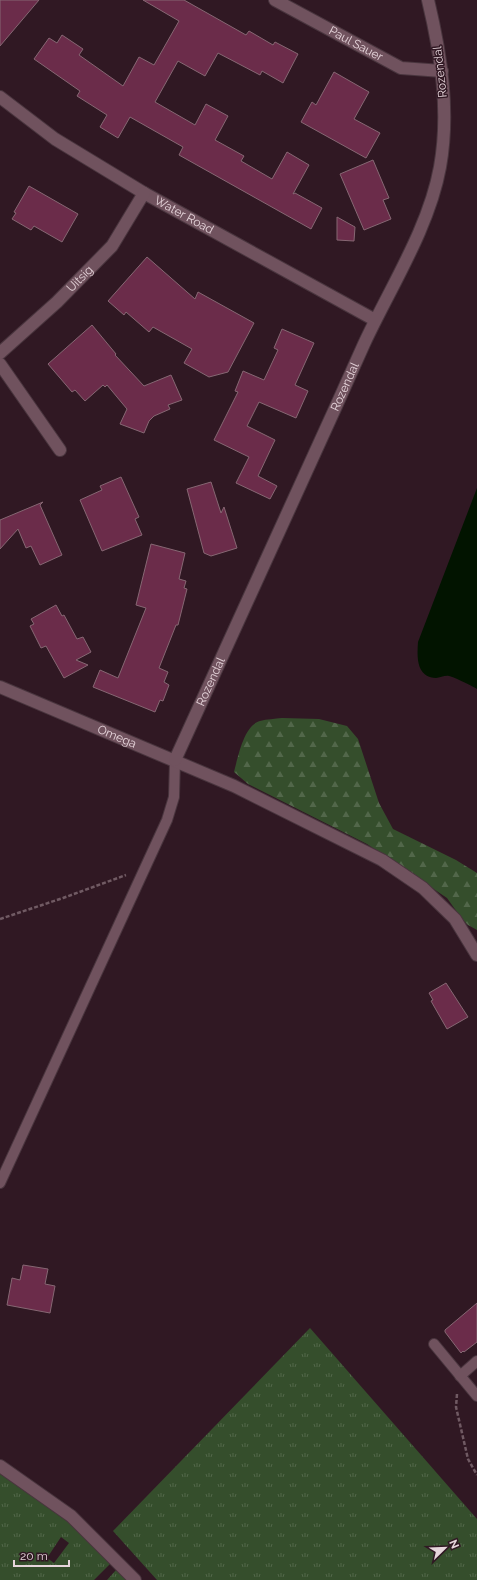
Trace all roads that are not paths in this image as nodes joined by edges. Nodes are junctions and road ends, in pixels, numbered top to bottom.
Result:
1 (276, 0) edge
2 (428, 0) edge
3 (442, 71) junction
4 (0, 97) edge
5 (144, 193) junction
6 (375, 320) junction
7 (0, 352) edge
8 (0, 364) edge
9 (60, 450) dead end
10 (0, 687) edge
11 (175, 760) junction
12 (477, 955) edge
13 (0, 1183) edge
14 (434, 1344) dead end
15 (477, 1361) edge
16 (460, 1376) junction
17 (477, 1396) edge
18 (0, 1466) edge
19 (135, 1580) edge

1 - 3 street, Paul Sauer
2 - 3 street, Rozendal
3 - 6 street, Rozendal
4 - 5 street, Water Road
5 - 6 street, Water Road
5 - 7 street, Uitsig
6 - 11 street, Rozendal
8 - 9 street
10 - 11 street, Omega
11 - 12 street, Omega
11 - 13 lane
14 - 16 lane
15 - 16 lane
16 - 17 lane
18 - 19 street

